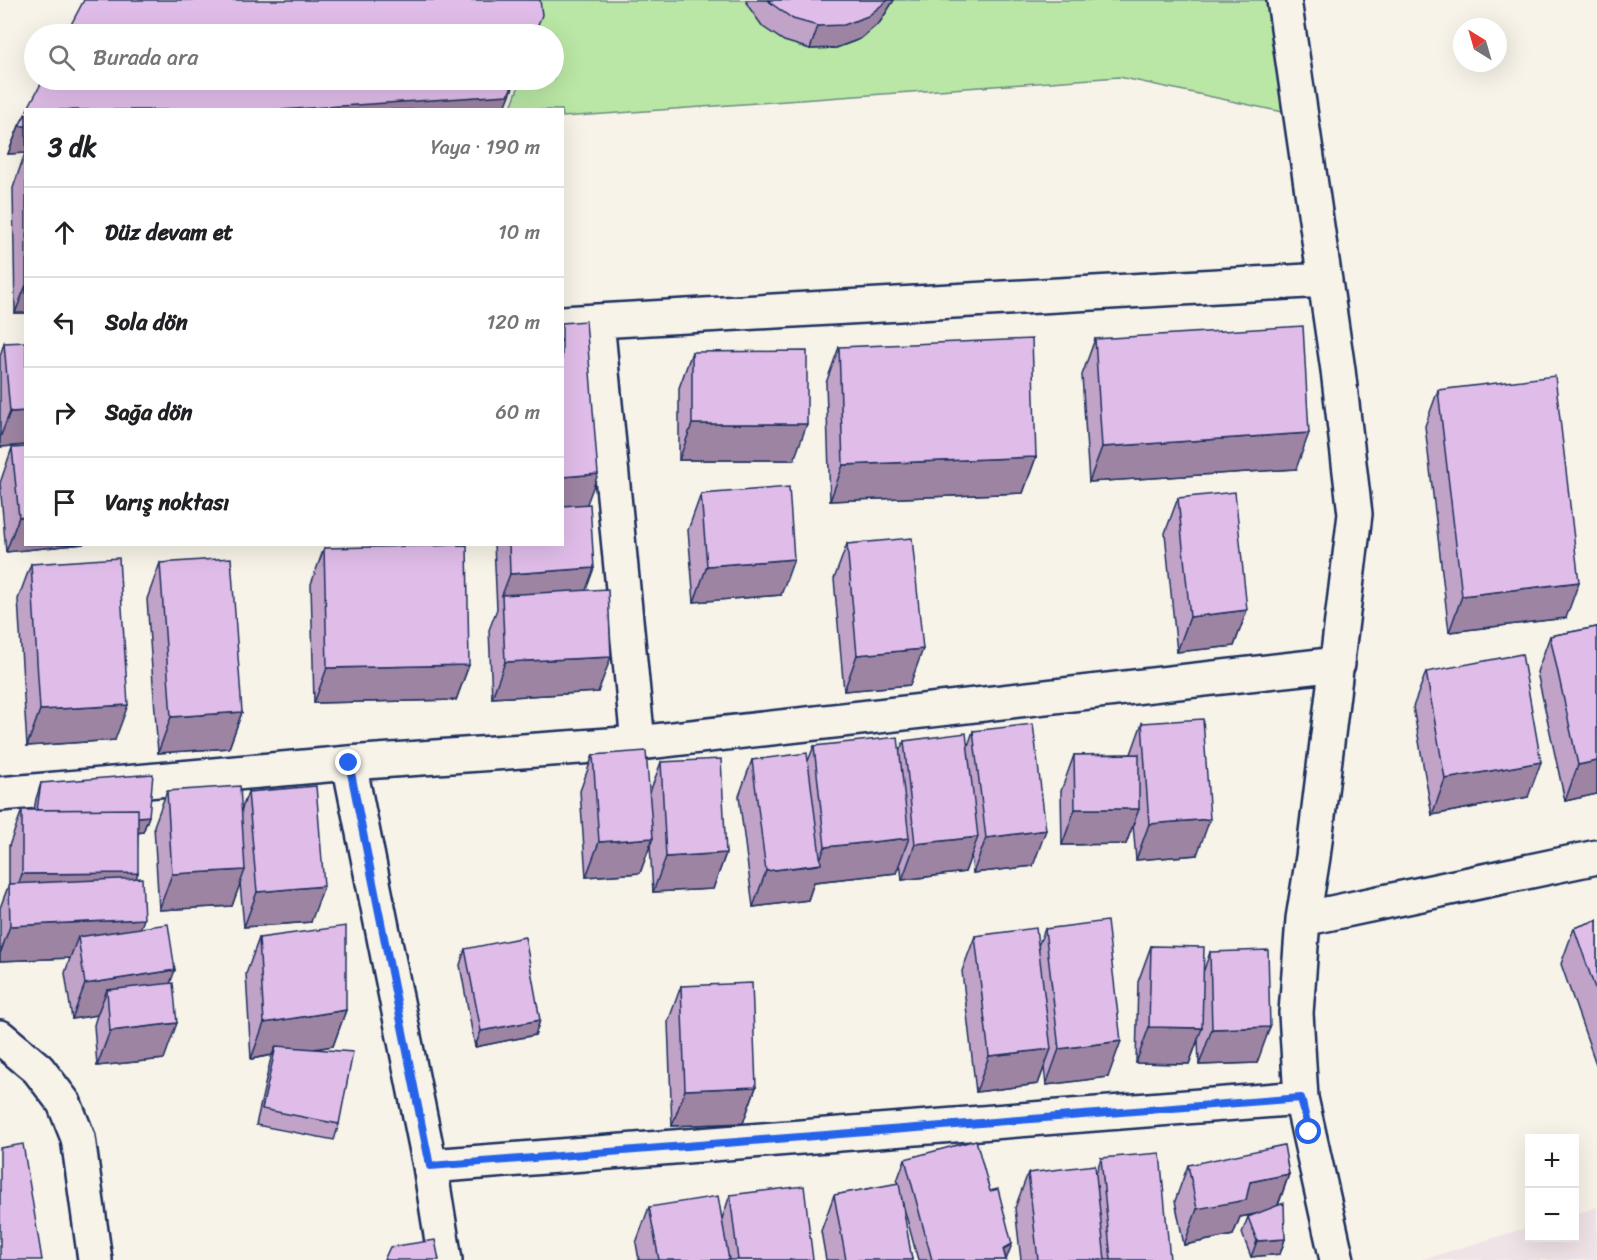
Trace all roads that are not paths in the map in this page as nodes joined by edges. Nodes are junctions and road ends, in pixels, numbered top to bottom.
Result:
1 (1284, 0) edge
2 (1325, 280) junction
3 (597, 321) junction
4 (564, 323) edge
5 (1338, 664) junction
6 (638, 743) junction
7 (349, 763) junction
8 (0, 794) edge
9 (1597, 857) edge
10 (1303, 919) junction
11 (0, 1037) edge
12 (1301, 1098) junction
13 (430, 1166) junction
14 (95, 1260) edge
15 (445, 1260) edge
16 (1337, 1260) edge

1 - 2 street
2 - 3 street
2 - 5 street
3 - 4 street
3 - 6 street
5 - 6 street
5 - 10 street
6 - 7 street
7 - 8 street
7 - 13 street
9 - 10 street
10 - 12 street
11 - 14 street
12 - 13 street
12 - 16 street
13 - 15 street

